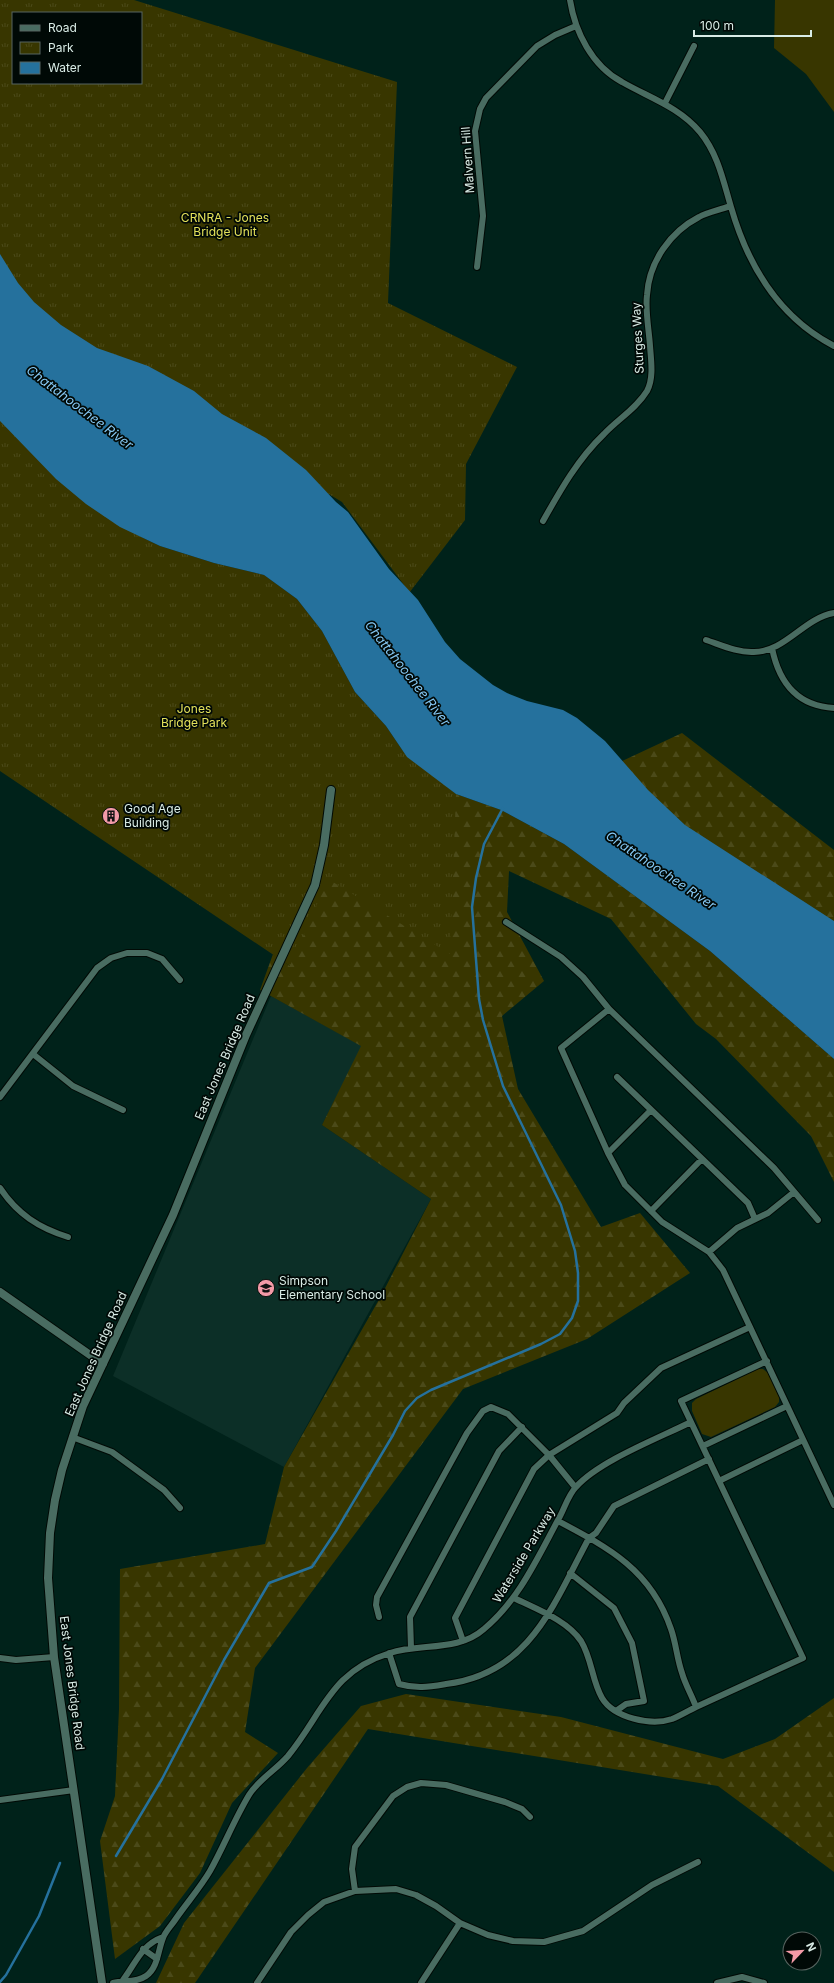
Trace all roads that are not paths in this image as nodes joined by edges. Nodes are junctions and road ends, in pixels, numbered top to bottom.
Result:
1 (570, 0) edge
2 (576, 26) junction
3 (694, 46) dead end
4 (665, 103) junction
5 (730, 206) junction
6 (477, 267) dead end
7 (834, 346) edge
8 (543, 520) dead end
9 (834, 613) edge
10 (706, 640) dead end
11 (772, 648) junction
12 (834, 708) edge
13 (331, 790) dead end
14 (506, 922) dead end
15 (180, 980) dead end
16 (609, 1009) junction
17 (33, 1054) junction
18 (617, 1077) dead end
19 (0, 1097) edge
20 (123, 1110) dead end
21 (651, 1110) junction
22 (608, 1153) junction
23 (702, 1159) junction
24 (0, 1188) edge
25 (794, 1192) junction
26 (651, 1211) junction
27 (755, 1219) junction
28 (818, 1220) dead end
29 (68, 1237) dead end
30 (710, 1252) junction
31 (0, 1292) edge
32 (750, 1327) junction
33 (767, 1361) junction
34 (103, 1364) junction
35 (786, 1406) junction
36 (691, 1422) junction
37 (522, 1427) junction
38 (72, 1437) junction
39 (803, 1440) junction
40 (703, 1446) junction
41 (549, 1455) junction
42 (709, 1459) junction
43 (719, 1481) junction
44 (575, 1487) junction
45 (834, 1505) edge
46 (180, 1508) dead end
47 (558, 1521) junction
48 (589, 1538) junction
49 (570, 1573) junction
50 (514, 1598) junction
51 (547, 1615) junction
52 (379, 1617) dead end
53 (463, 1641) junction
54 (412, 1648) junction
55 (389, 1653) junction
56 (54, 1657) junction
57 (0, 1658) edge
58 (696, 1707) junction
59 (616, 1711) junction
60 (74, 1790) junction
61 (0, 1800) edge
62 (530, 1816) dead end
63 (698, 1862) dead end
64 (355, 1892) junction
65 (460, 1923) junction
66 (163, 1937) junction
67 (143, 1949) junction
68 (157, 1959) junction
69 (122, 1980) junction
70 (102, 1983) edge
71 (113, 1983) edge
72 (257, 1983) edge
73 (421, 1983) edge
74 (717, 1983) edge
75 (764, 1983) edge

1 - 2 street
2 - 4 street
2 - 6 street, Malvern Hill
3 - 4 street
4 - 5 street
5 - 7 street
5 - 8 street, Sturges Way
9 - 11 street
10 - 11 street
11 - 12 street
13 - 34 street, East Jones Bridge Road
14 - 16 street
15 - 17 street
16 - 22 street
16 - 25 street
17 - 19 street
17 - 20 street
18 - 21 street
21 - 22 street
21 - 23 street
22 - 26 street
23 - 26 street
23 - 27 street
24 - 29 street
25 - 27 street
25 - 28 street
26 - 30 street
27 - 30 street
30 - 32 street
31 - 34 street
32 - 33 street
32 - 41 street
33 - 35 street
33 - 36 street
34 - 38 street, East Jones Bridge Road
35 - 39 street
35 - 40 street
36 - 40 street
36 - 44 street, Waterside Parkway
37 - 41 street
37 - 52 street
37 - 54 street
38 - 46 street
38 - 56 street, East Jones Bridge Road
39 - 43 street
39 - 45 street
40 - 42 street
41 - 44 street
41 - 53 street
42 - 43 street
42 - 48 street
43 - 58 street
44 - 47 street, Waterside Parkway
47 - 48 street
47 - 50 street, Waterside Parkway
48 - 49 street
48 - 58 street
49 - 51 street
49 - 59 street
50 - 51 street
50 - 53 street, Waterside Parkway
51 - 55 street
51 - 59 street
53 - 54 street, Waterside Parkway
54 - 55 street, Waterside Parkway
55 - 66 street, Waterside Parkway
56 - 57 street
56 - 60 street, East Jones Bridge Road
58 - 59 street
60 - 61 street
60 - 70 street, East Jones Bridge Road
62 - 64 street
63 - 65 street
64 - 65 street
64 - 72 street
65 - 73 street
66 - 67 street, Waterside Parkway
66 - 68 street, Waterside Parkway
67 - 68 street
67 - 69 street, Waterside Parkway
68 - 69 street, Waterside Parkway
69 - 71 street, Waterside Parkway
74 - 75 street

